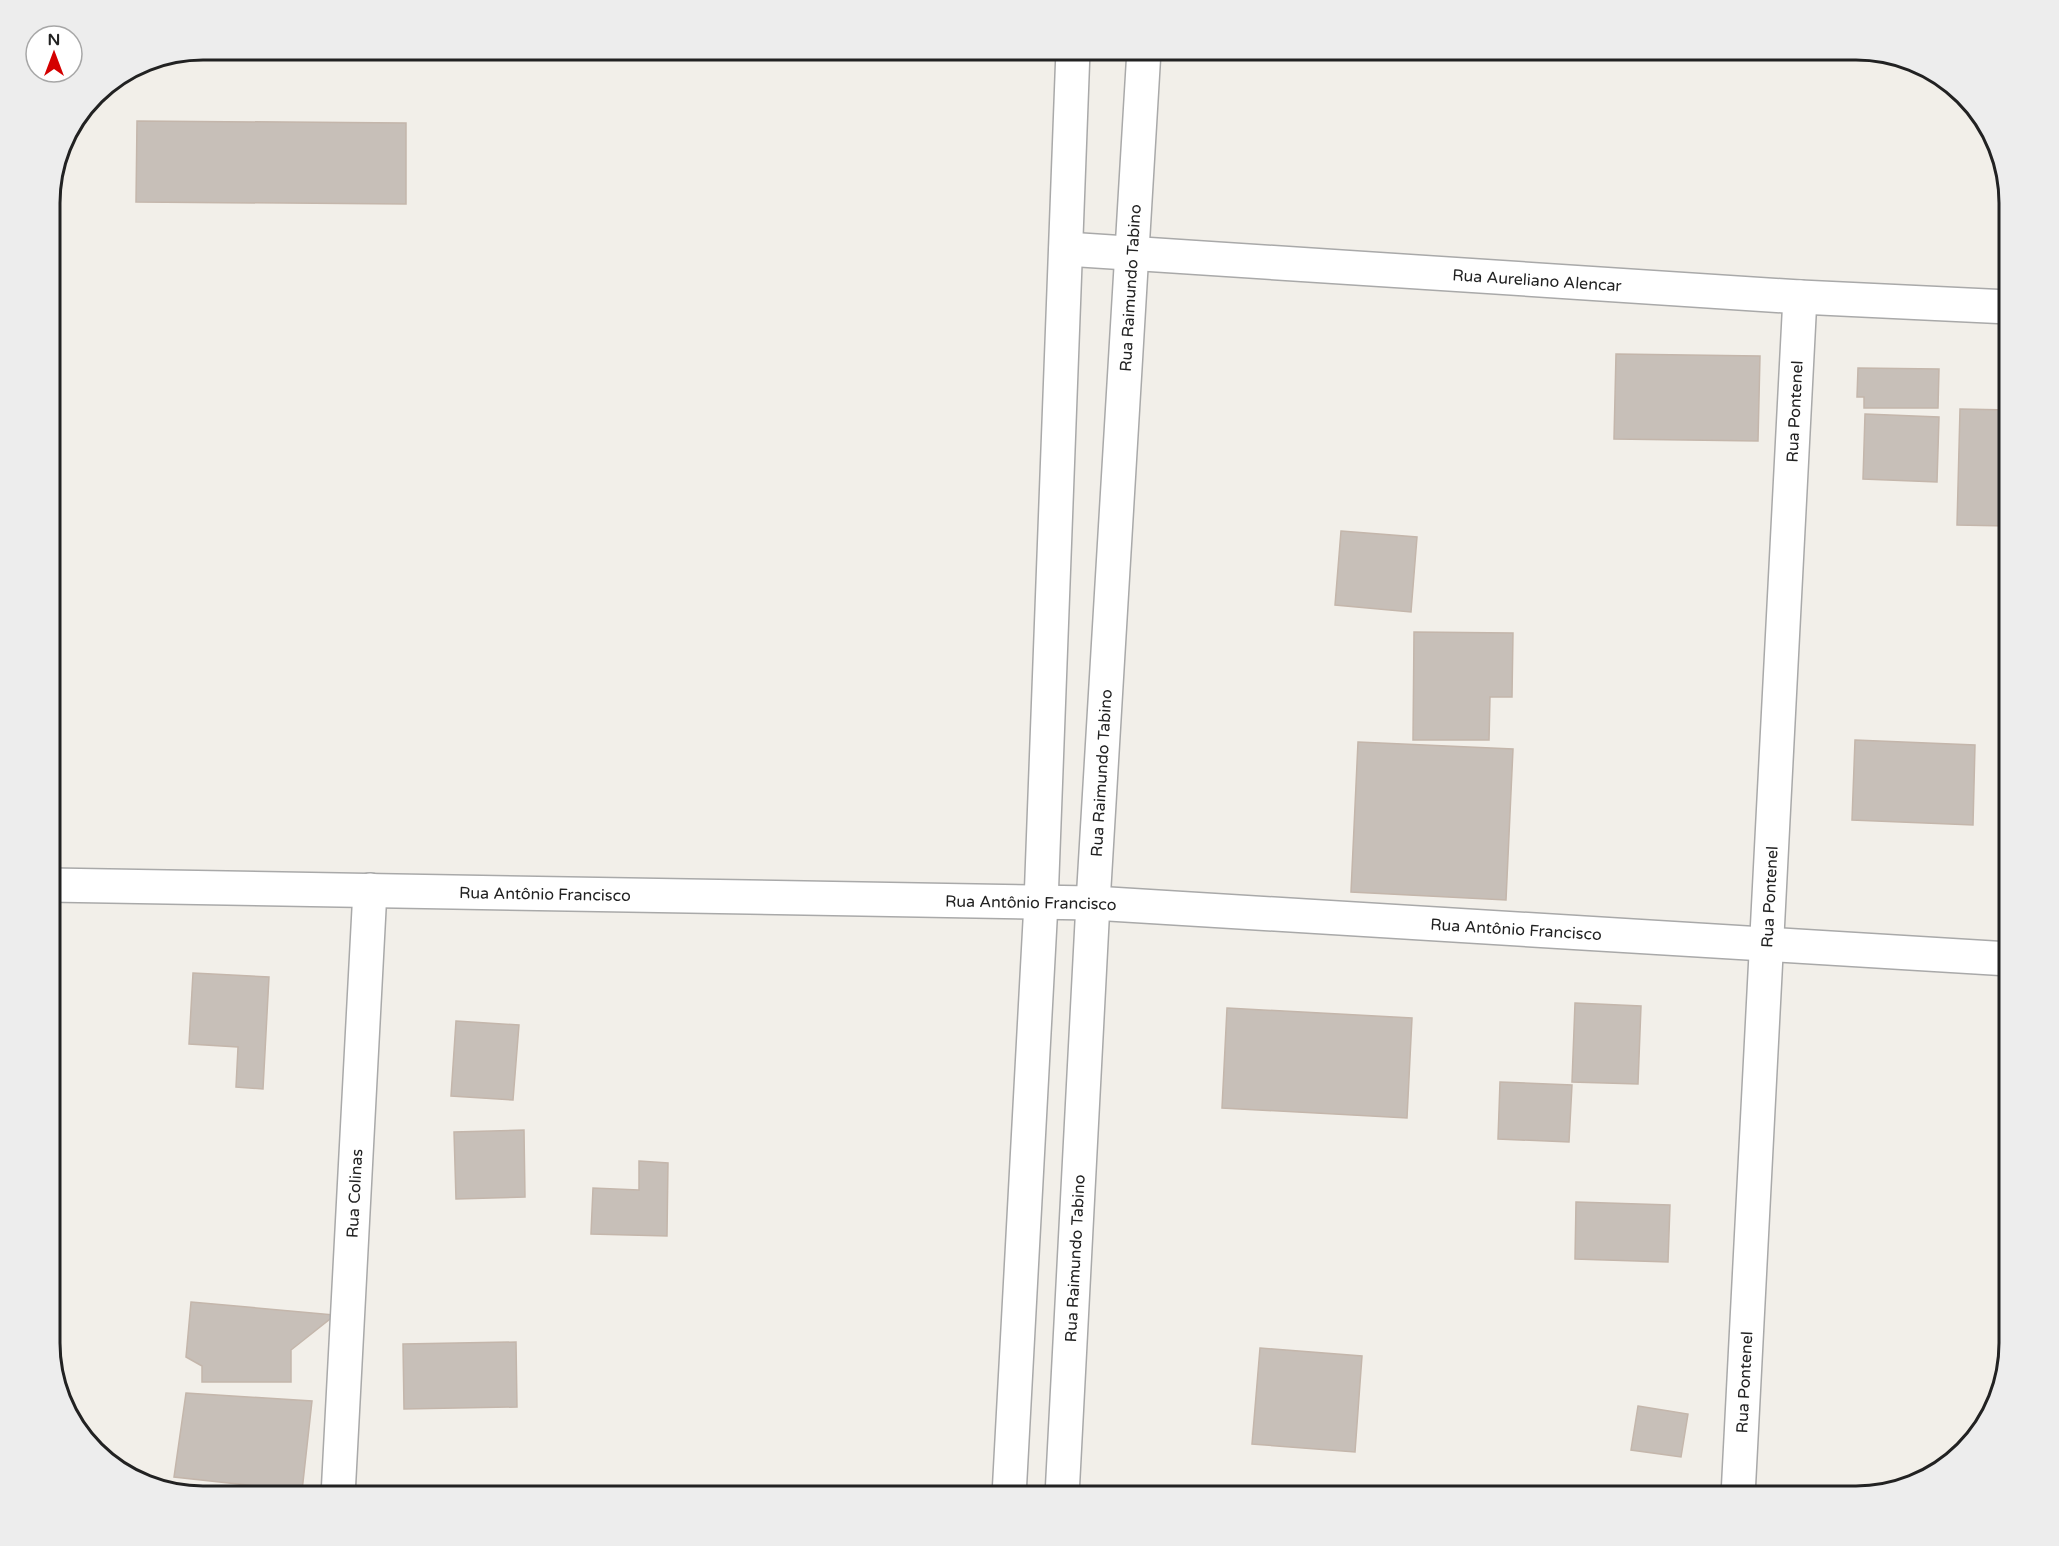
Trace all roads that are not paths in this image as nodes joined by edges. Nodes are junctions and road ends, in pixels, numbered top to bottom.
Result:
1 (1074, 60) edge
2 (1143, 60) edge
3 (1066, 249) junction
4 (1131, 252) junction
5 (1800, 297) junction
6 (1999, 306) edge
7 (60, 885) edge
8 (370, 890) junction
9 (1041, 903) junction
10 (1093, 903) junction
11 (1768, 943) junction
12 (1999, 958) edge
13 (1018, 1323) junction
14 (1071, 1325) junction
15 (339, 1486) edge
16 (1010, 1486) edge
17 (1063, 1486) edge
18 (1739, 1486) edge

1 - 3 street
2 - 4 street, Rua Raimundo Tabino
3 - 4 street, Rua Aureliano Alencar
3 - 9 street
4 - 5 street, Rua Aureliano Alencar
4 - 10 street, Rua Raimundo Tabino
5 - 6 street, Rua Aureliano Alencar
5 - 11 street, Rua Pontenel
7 - 8 street, Rua Antônio Francisco
8 - 9 street, Rua Antônio Francisco
8 - 15 street, Rua Colinas
9 - 10 street, Rua Antônio Francisco
9 - 13 street
10 - 11 street, Rua Antônio Francisco
10 - 14 street, Rua Raimundo Tabino
11 - 12 street, Rua Antônio Francisco
11 - 18 street, Rua Pontenel
13 - 14 street
13 - 16 street
14 - 17 street, Rua Raimundo Tabino

